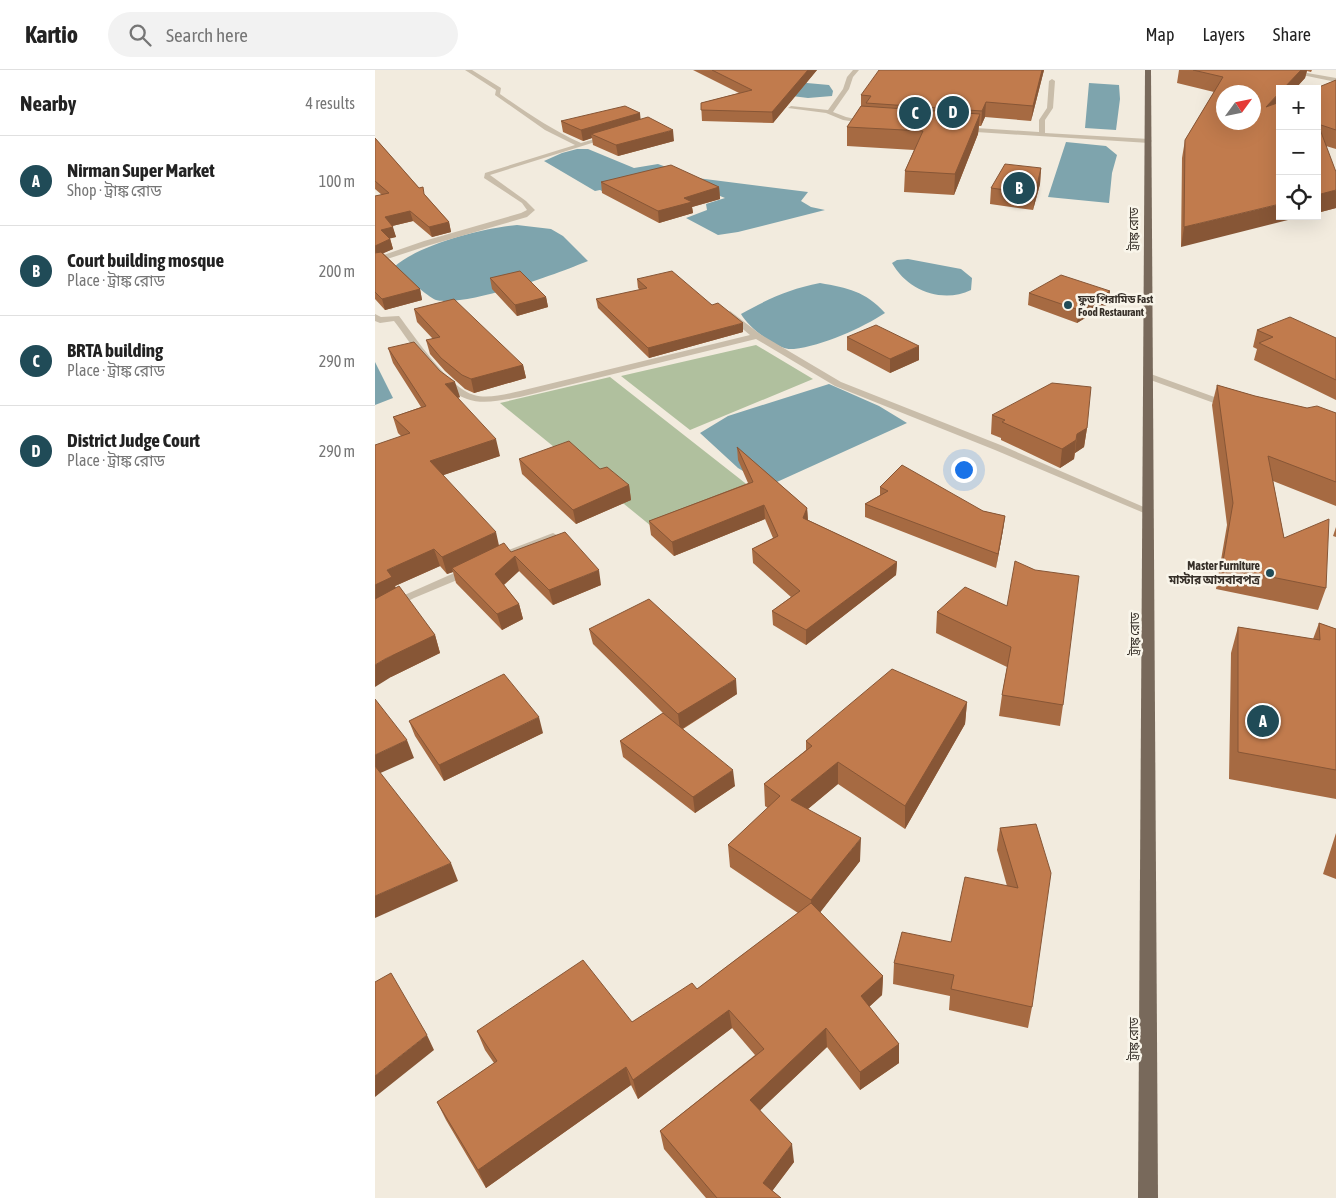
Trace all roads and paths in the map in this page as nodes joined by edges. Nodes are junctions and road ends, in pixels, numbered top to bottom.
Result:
1 (468, 70) edge
2 (856, 70) edge
3 (1149, 70) edge
4 (1281, 70) edge
5 (1336, 80) edge
6 (1053, 81) dead end
7 (791, 108) edge
8 (830, 112) junction
9 (871, 123) edge
10 (954, 129) edge
11 (612, 135) edge
12 (1042, 135) junction
13 (1149, 141) junction
14 (579, 145) junction
15 (375, 261) edge
16 (726, 311) edge
17 (375, 317) edge
18 (757, 336) junction
19 (1149, 376) junction
20 (1237, 408) edge
21 (1149, 511) junction
22 (553, 536) edge
23 (375, 614) edge
24 (1148, 1198) edge

1 - 14 street
2 - 8 street
3 - 13 main road, ট্রাঙ্ক রোড
4 - 5 street
6 - 12 street
7 - 8 street
8 - 9 street
10 - 12 street
11 - 14 street
12 - 13 street
13 - 19 main road, ট্রাঙ্ক রোড
14 - 15 street
16 - 18 street
17 - 18 street
18 - 21 street
19 - 20 street
19 - 21 main road, ট্রাঙ্ক রোড
21 - 24 main road, ট্রাঙ্ক রোড
22 - 23 street

